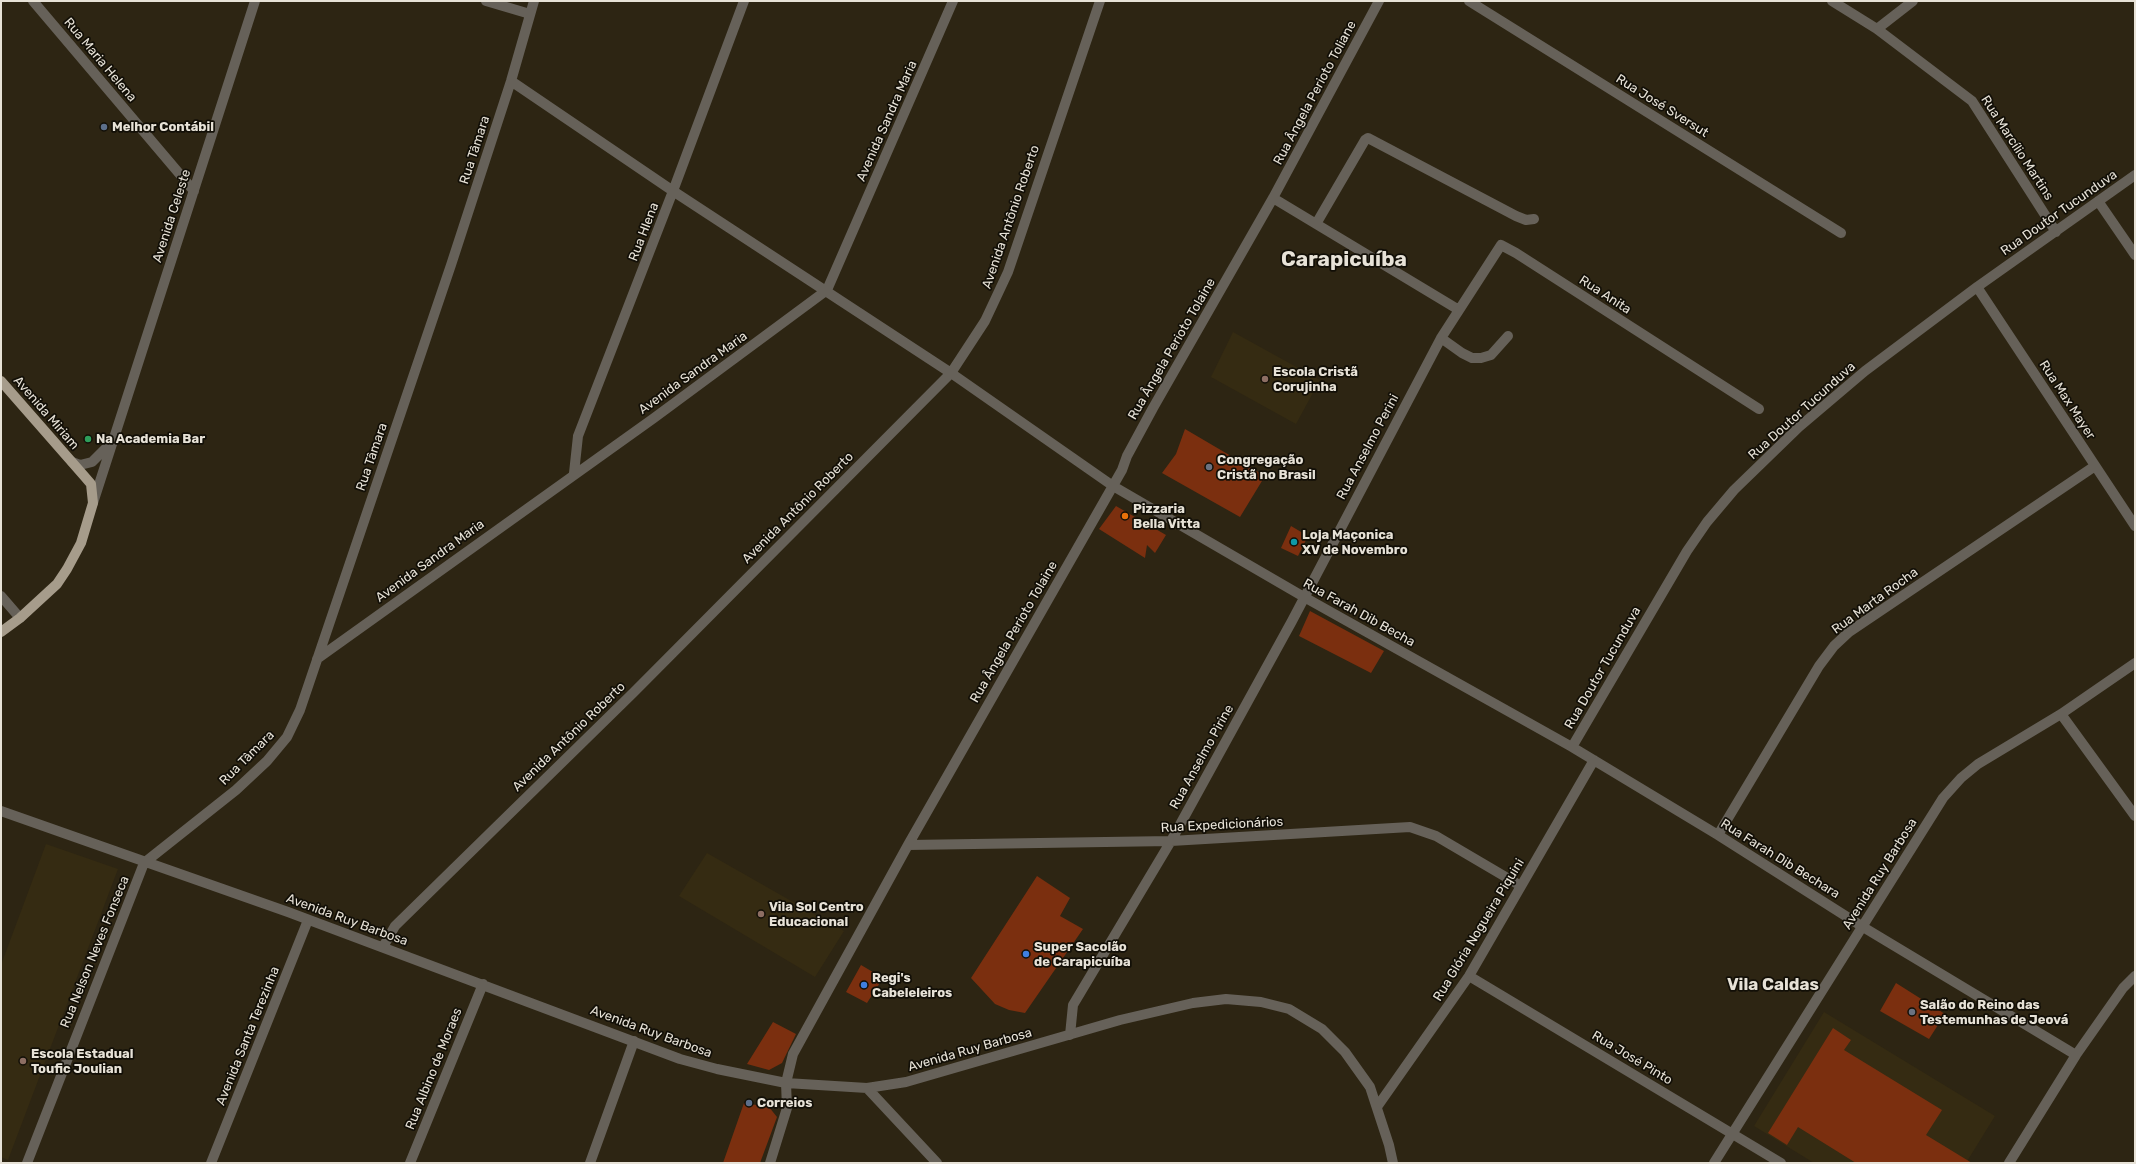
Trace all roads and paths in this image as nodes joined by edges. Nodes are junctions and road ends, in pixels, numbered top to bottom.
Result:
1 (33, 1) edge
2 (255, 1) edge
3 (486, 1) edge
4 (534, 1) edge
5 (744, 1) edge
6 (953, 1) edge
7 (1100, 1) edge
8 (1379, 1) edge
9 (1469, 1) edge
10 (1832, 1) edge
11 (1914, 1) edge
12 (530, 14) junction
13 (1877, 29) junction
14 (511, 81) junction
15 (2135, 175) edge
16 (194, 191) junction
17 (673, 191) junction
18 (1273, 198) junction
19 (2098, 201) junction
20 (1534, 219) dead end
21 (1316, 224) junction
22 (2056, 232) junction
23 (1841, 234) dead end
24 (2135, 255) edge
25 (1977, 287) junction
26 (827, 290) junction
27 (1459, 310) junction
28 (1508, 336) dead end
29 (1441, 338) junction
30 (951, 373) junction
31 (1, 381) edge
32 (1759, 409) dead end
33 (112, 440) junction
34 (72, 462) junction
35 (2094, 466) junction
36 (574, 473) junction
37 (1112, 486) junction
38 (93, 503) junction
39 (2135, 526) edge
40 (1, 596) edge
41 (1304, 597) junction
42 (20, 618) junction
43 (1, 632) edge
44 (317, 658) junction
45 (2135, 663) edge
46 (2060, 714) junction
47 (1572, 747) junction
48 (1594, 760) junction
49 (1, 811) edge
50 (2135, 816) edge
51 (1718, 835) junction
52 (1171, 841) junction
53 (908, 845) junction
54 (144, 863) junction
55 (1521, 886) junction
56 (308, 920) junction
57 (1863, 927) junction
58 (383, 947) junction
59 (1469, 976) junction
60 (2135, 976) edge
61 (483, 984) junction
62 (1070, 1035) junction
63 (634, 1041) junction
64 (2076, 1055) junction
65 (786, 1083) junction
66 (867, 1088) junction
67 (1377, 1107) junction
68 (1731, 1134) junction
69 (27, 1163) edge
70 (211, 1163) edge
71 (410, 1163) edge
72 (590, 1163) edge
73 (770, 1163) edge
74 (937, 1163) edge
75 (1392, 1163) edge
76 (1714, 1163) edge
77 (1781, 1163) edge
78 (2009, 1163) edge

1 - 16 street, Rua Maria Helena
2 - 16 street, Avenida Celeste
3 - 12 street
4 - 12 street, Rua Tâmara
5 - 17 street, Rua Hlena
6 - 26 street, Avenida Sandra Maria
7 - 30 street, Avenida Antônio Roberto
8 - 18 street, Rua Ângela Perioto Toliane
9 - 23 street, Rua José Sversut
10 - 13 street, Rua Marcílio Martins
11 - 13 street
12 - 14 street, Rua Tâmara
13 - 22 street, Rua Marcílio Martins
14 - 17 street, Rua Farah Dib Becha
14 - 44 street, Rua Tâmara
15 - 19 street, Rua Doutor Tucunduva
16 - 33 street, Avenida Celeste
17 - 26 street, Rua Farah Dib Becha
17 - 36 street, Rua Hlena
18 - 21 street
18 - 37 street, Rua Ângela Perioto Tolaine
19 - 22 street, Rua Doutor Tucunduva
19 - 24 street
20 - 21 street
21 - 27 street
22 - 25 street, Rua Doutor Tucunduva
25 - 35 street, Rua Max Mayer
25 - 47 street, Rua Doutor Tucunduva
26 - 30 street, Rua Farah Dib Becha
26 - 36 street, Avenida Sandra Maria
27 - 29 street, Rua Anselmo Perini
27 - 32 street, Rua Anita
28 - 29 street
29 - 41 street, Rua Anselmo Perini
30 - 37 street, Rua Farah Dib Becha
30 - 58 street, Avenida Antônio Roberto
31 - 34 main road, Avenida Miriam
33 - 34 street, Avenida Celeste
33 - 38 street, Avenida Celeste
34 - 38 main road, Avenida Celeste
35 - 39 street, Rua Max Mayer
35 - 51 street, Rua Marta Rocha
36 - 44 street, Avenida Sandra Maria
37 - 41 street, Rua Farah Dib Becha
37 - 53 street, Rua Ângela Perioto Tolaine
38 - 42 main road, Avenida Celeste
40 - 42 street
41 - 47 street, Rua Farah Dib Becha
41 - 52 street, Rua Anselmo Pirine
42 - 43 main road, Avenida Celeste
44 - 54 street, Rua Tâmara
45 - 46 street, Avenida Ruy Barbosa
46 - 50 street
46 - 57 street, Avenida Ruy Barbosa
47 - 48 street, Rua Farah Dib Becha
48 - 51 street, Rua Farah Dib Bechara
48 - 55 street, Rua Glória Nogueira Piquini
49 - 54 street, Avenida Ruy Barbosa
51 - 57 street, Rua Farah Dib Bechara
52 - 53 street, Rua Expedicionários
52 - 55 street, Rua Expedicionários
52 - 62 street, Rua Anselmo Pirine
53 - 65 street, Rua Ângela Perioto Tolaine
54 - 56 street, Avenida Ruy Barbosa
54 - 69 street, Rua Nelson Neves Fonseca
55 - 59 street, Rua Glória Nogueira Piquini
56 - 58 street, Avenida Ruy Barbosa
56 - 70 street, Avenida Santa Terezinha
57 - 64 street, Rua Farah Dib Bechara
57 - 68 street, Avenida Ruy Barbosa
58 - 61 street, Avenida Ruy Barbosa
59 - 67 street, Rua Glória Nogueira Piquini
59 - 68 street, Rua José Pinto
60 - 64 street
61 - 63 street, Avenida Ruy Barbosa
61 - 71 street, Rua Albino de Moraes
62 - 66 street, Avenida Ruy Barbosa
62 - 67 street, Avenida Ruy Barbosa
63 - 65 street, Avenida Ruy Barbosa
63 - 72 street
64 - 78 street
65 - 66 street, Avenida Ruy Barbosa
65 - 73 street, Rua Ângela Perioto Tolaine
66 - 74 street
67 - 75 street, Avenida Ruy Barbosa
68 - 76 street, Avenida Ruy Barbosa
68 - 77 street, Rua José Pinto

